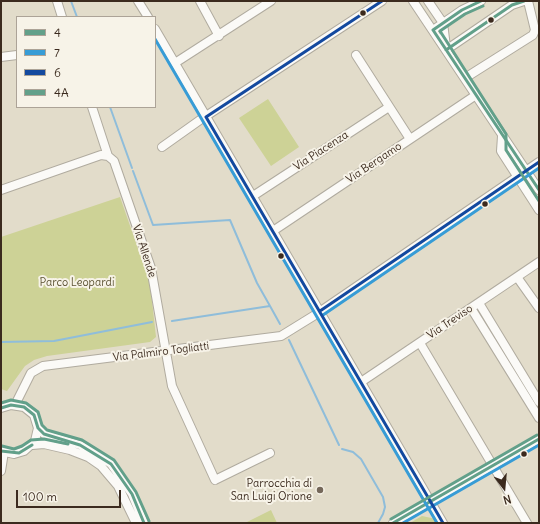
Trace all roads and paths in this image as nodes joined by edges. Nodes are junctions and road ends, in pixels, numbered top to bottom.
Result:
1 (57, 1) edge
2 (138, 1) edge
3 (200, 1) edge
4 (382, 1) edge
5 (413, 1) edge
6 (428, 1) edge
7 (482, 1) edge
8 (524, 1) edge
9 (528, 1) edge
10 (266, 2) edge
11 (62, 16) edge
12 (147, 16) edge
13 (443, 23) junction
14 (433, 30) junction
15 (156, 32) edge
16 (219, 36) junction
17 (446, 50) junction
18 (16, 55) edge
19 (356, 55) dead end
20 (1, 57) edge
21 (175, 63) junction
22 (465, 78) junction
23 (476, 95) junction
24 (389, 107) junction
25 (92, 108) edge
26 (206, 117) junction
27 (502, 136) junction
28 (410, 139) junction
29 (162, 147) dead end
30 (108, 156) junction
31 (539, 162) edge
32 (526, 170) junction
33 (517, 176) junction
34 (1, 190) edge
35 (539, 190) edge
36 (253, 196) junction
37 (539, 210) edge
38 (273, 231) junction
39 (539, 262) edge
40 (517, 277) junction
41 (479, 303) junction
42 (471, 308) junction
43 (539, 308) edge
44 (320, 311) junction
45 (420, 343) junction
46 (165, 352) junction
47 (361, 382) junction
48 (536, 399) edge
49 (15, 405) junction
50 (1, 408) edge
51 (539, 418) edge
52 (38, 428) junction
53 (539, 439) edge
54 (32, 445) junction
55 (3, 451) edge
56 (270, 454) dead end
57 (494, 465) junction
58 (1, 471) edge
59 (430, 502) junction
60 (136, 523) edge
61 (144, 523) edge
62 (393, 523) edge
63 (443, 523) edge
64 (527, 523) edge

1 - 11 street
2 - 12 street
3 - 16 street
4 - 26 street
5 - 14 street
6 - 13 street
7 - 13 street
8 - 17 street
9 - 22 street
10 - 16 street
13 - 14 street
13 - 17 street
14 - 17 street
15 - 21 street
16 - 21 street
17 - 22 street
18 - 20 street
19 - 24 street
21 - 26 street
22 - 23 street
23 - 27 street
23 - 28 street, Via Bergamo
24 - 28 street
24 - 36 street, Via Piacenza
25 - 30 street, Via Allende
26 - 29 street
26 - 36 street
27 - 32 street
27 - 33 street
28 - 38 street, Via Bergamo
30 - 34 street
30 - 46 street, Via Allende
31 - 32 street, Via Palmiro Togliatti
32 - 33 street, Via Palmiro Togliatti
32 - 35 street
33 - 37 street
33 - 44 street, Via Palmiro Togliatti
36 - 38 street
38 - 44 street
39 - 40 street, Via Treviso
40 - 41 street, Via Treviso
40 - 43 street
41 - 42 street, Via Treviso
41 - 48 street
42 - 45 street, Via Treviso
42 - 48 street
44 - 46 street, Via Palmiro Togliatti
44 - 47 street
45 - 47 street, Via Treviso
45 - 57 street
46 - 49 street, Via Palmiro Togliatti
46 - 56 street, Via Allende
47 - 59 street
48 - 51 street
49 - 50 street
49 - 52 street
52 - 54 street
52 - 61 street
53 - 57 street
54 - 55 street
54 - 60 street
55 - 58 street
57 - 59 street
57 - 64 street
59 - 62 street
59 - 63 street

